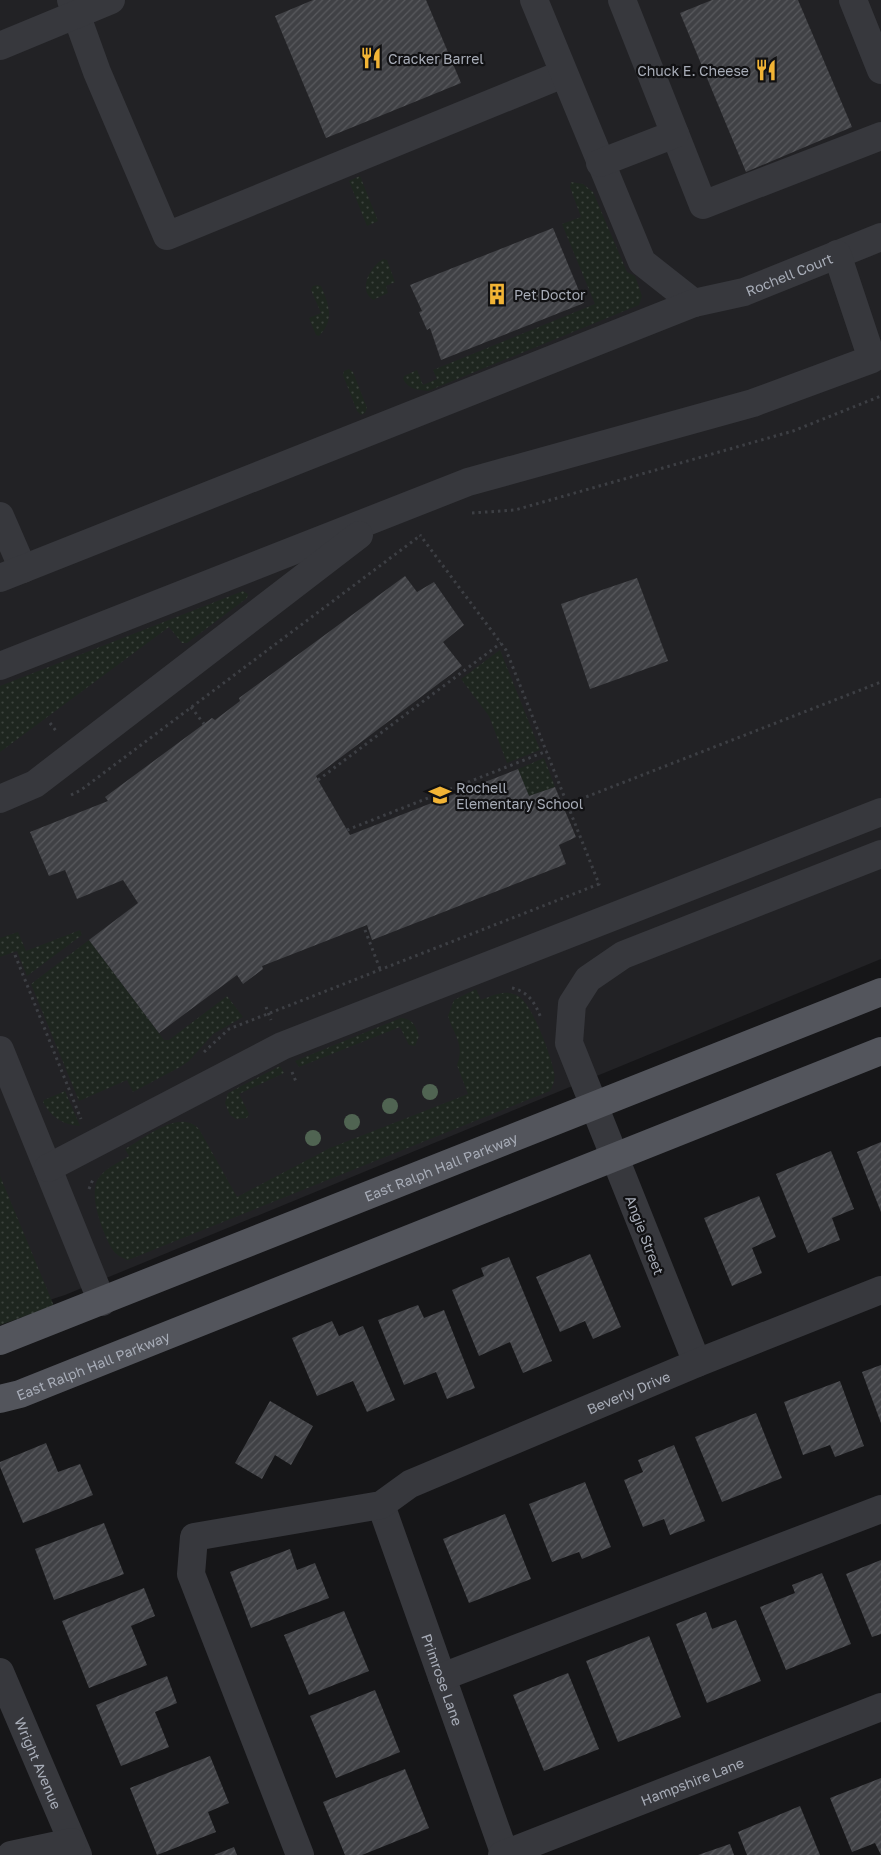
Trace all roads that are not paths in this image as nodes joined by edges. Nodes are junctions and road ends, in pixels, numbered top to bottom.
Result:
1 (110, 0) edge
2 (534, 0) edge
3 (622, 0) edge
4 (852, 0) edge
5 (72, 7) edge
6 (0, 46) edge
7 (881, 70) edge
8 (563, 74) junction
9 (675, 134) junction
10 (881, 136) edge
11 (600, 163) junction
12 (881, 237) edge
13 (837, 254) junction
14 (694, 303) junction
15 (384, 515) junction
16 (0, 516) edge
17 (11, 573) edge
18 (0, 666) edge
19 (0, 799) edge
20 (881, 812) edge
21 (881, 854) edge
22 (881, 992) edge
23 (0, 1050) edge
24 (881, 1051) edge
25 (594, 1107) junction
26 (615, 1157) junction
27 (48, 1168) junction
28 (881, 1290) edge
29 (102, 1302) junction
30 (0, 1341) edge
31 (697, 1363) junction
32 (0, 1399) edge
33 (381, 1505) junction
34 (881, 1509) edge
35 (0, 1672) edge
36 (442, 1677) junction
37 (881, 1707) edge
38 (75, 1849) edge
39 (10, 1855) edge
40 (300, 1855) edge
41 (504, 1855) edge

1 - 5 street
2 - 8 street
3 - 9 street
4 - 7 street
5 - 6 street
5 - 8 street
8 - 11 street
9 - 10 street
9 - 11 street
11 - 14 street
12 - 13 street, Rochell Court
13 - 14 street, Rochell Court
13 - 15 street
14 - 17 street, Rochell Court
15 - 18 street
15 - 19 street
16 - 17 street
20 - 27 street
21 - 25 street, Angie Street
22 - 25 main road, East Ralph Hall Parkway
23 - 27 street
24 - 26 main road, East Ralph Hall Parkway
25 - 26 street, Angie Street
25 - 29 main road, East Ralph Hall Parkway
26 - 31 street, Angie Street
26 - 32 main road, East Ralph Hall Parkway
27 - 29 street
28 - 31 street, Beverly Drive
29 - 30 main road, East Ralph Hall Parkway
31 - 33 street, Beverly Drive
33 - 36 street, Primrose Lane
33 - 40 street
34 - 36 street
35 - 38 street, Wright Avenue
36 - 41 street, Primrose Lane
37 - 41 street, Hampshire Lane
38 - 39 street

